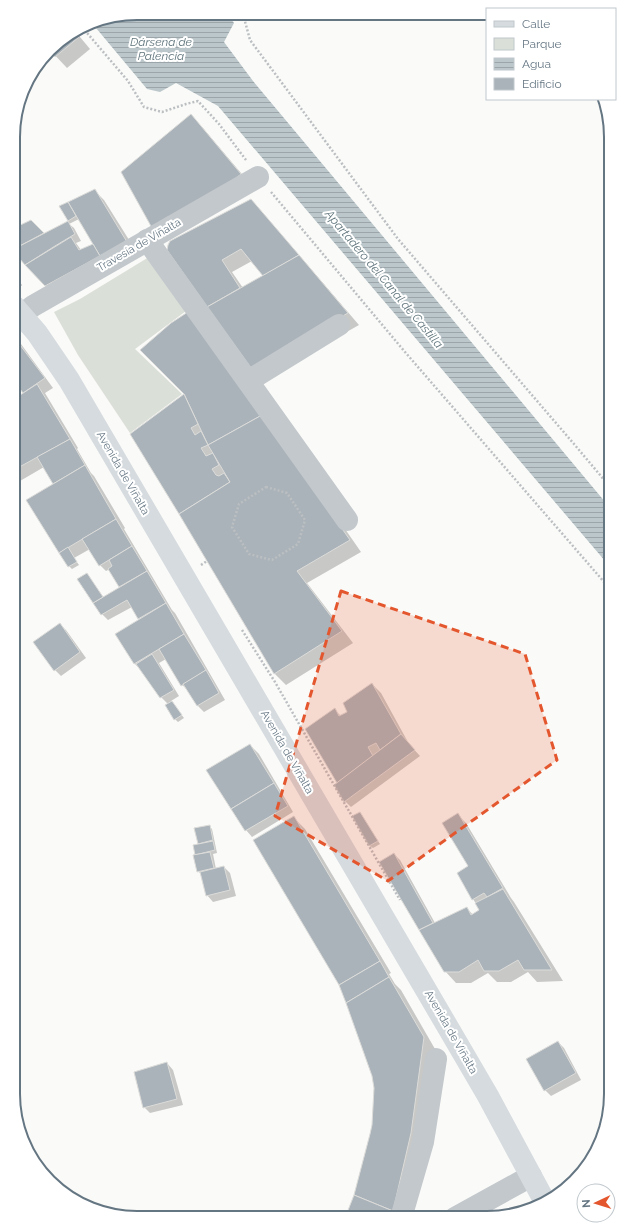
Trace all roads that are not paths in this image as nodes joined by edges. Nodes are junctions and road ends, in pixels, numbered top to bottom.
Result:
1 (258, 177) road end
2 (147, 240) junction
3 (20, 309) edge
4 (20, 314) edge
5 (339, 325) dead end
6 (248, 381) junction
7 (347, 520) dead end
8 (436, 1059) dead end
9 (531, 1176) junction
10 (542, 1197) edge
11 (403, 1211) edge
12 (468, 1211) edge

1 - 2 street, Travesía de Viñalta
2 - 3 street, Travesía de Viñalta
2 - 6 street
4 - 9 main road, Avenida de Viñalta
5 - 6 street
6 - 7 street
8 - 11 street
9 - 10 main road, Avenida de Viñalta
9 - 12 street

